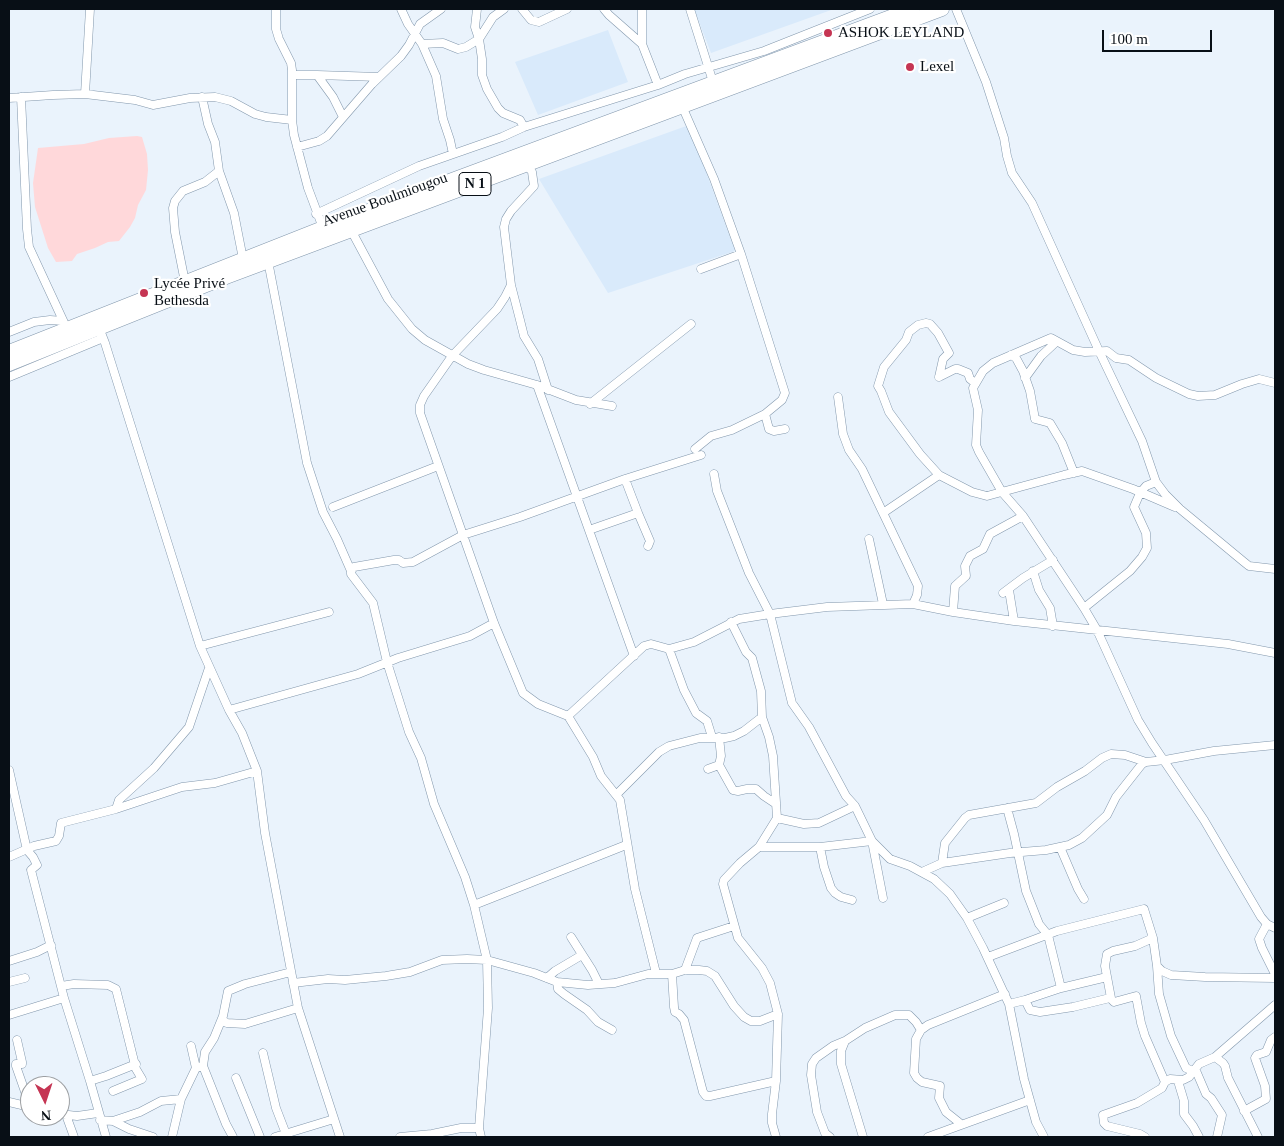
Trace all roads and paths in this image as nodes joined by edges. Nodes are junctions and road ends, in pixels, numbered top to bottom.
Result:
1 (90, 9) edge
2 (276, 9) edge
3 (401, 9) edge
4 (441, 9) edge
5 (477, 9) edge
6 (504, 9) edge
7 (522, 9) edge
8 (567, 9) edge
9 (604, 9) edge
10 (642, 9) edge
11 (690, 9) edge
12 (870, 9) edge
13 (912, 9) edge
14 (942, 9) edge
15 (956, 9) edge
16 (555, 12) edge
17 (414, 33) junction
18 (478, 38) junction
19 (422, 44) junction
20 (642, 44) junction
21 (709, 66) junction
22 (292, 75) junction
23 (317, 75) junction
24 (379, 77) junction
25 (713, 82) junction
26 (658, 85) junction
27 (85, 94) junction
28 (21, 97) junction
29 (202, 97) junction
30 (9, 98) edge
31 (682, 106) junction
32 (343, 117) junction
33 (292, 120) junction
34 (524, 127) junction
35 (297, 147) junction
36 (453, 154) junction
37 (527, 165) junction
38 (218, 171) junction
39 (316, 214) junction
40 (323, 228) junction
41 (351, 230) junction
42 (741, 254) junction
43 (243, 259) junction
44 (268, 262) junction
45 (701, 269) dead end
46 (185, 282) junction
47 (510, 285) junction
48 (691, 324) dead end
49 (65, 325) junction
50 (99, 328) junction
51 (9, 332) edge
52 (1058, 342) junction
53 (1099, 351) junction
54 (9, 352) edge
55 (1011, 355) junction
56 (452, 356) junction
57 (9, 364) edge
58 (9, 377) edge
59 (1025, 378) junction
60 (975, 383) junction
61 (1275, 383) edge
62 (537, 385) junction
63 (548, 390) junction
64 (838, 397) dead end
65 (590, 404) junction
66 (612, 406) dead end
67 (765, 414) junction
68 (785, 429) dead end
69 (438, 466) junction
70 (1074, 473) junction
71 (714, 474) dead end
72 (939, 475) junction
73 (626, 479) junction
74 (1156, 482) junction
75 (1002, 492) junction
76 (1140, 493) junction
77 (577, 496) junction
78 (333, 507) dead end
79 (1180, 509) junction
80 (638, 513) junction
81 (883, 513) junction
82 (1023, 516) junction
83 (589, 530) junction
84 (463, 535) junction
85 (869, 539) dead end
86 (648, 546) dead end
87 (1053, 560) junction
88 (1275, 569) edge
89 (351, 571) junction
90 (1033, 571) junction
91 (883, 604) junction
92 (913, 604) junction
93 (1084, 608) junction
94 (329, 612) dead end
95 (953, 612) junction
96 (770, 614) junction
97 (1014, 621) junction
98 (731, 622) junction
99 (494, 623) junction
100 (1053, 626) junction
101 (1097, 630) junction
102 (200, 646) junction
103 (670, 649) junction
104 (1275, 653) edge
105 (634, 656) junction
106 (388, 662) junction
107 (209, 668) junction
108 (229, 710) junction
109 (568, 716) junction
110 (762, 717) junction
111 (715, 737) junction
112 (1275, 744) edge
113 (1165, 760) junction
114 (1146, 762) junction
115 (719, 765) junction
116 (708, 769) dead end
117 (9, 770) edge
118 (257, 771) junction
119 (617, 794) junction
120 (776, 804) junction
121 (856, 806) junction
122 (1007, 808) junction
123 (116, 809) junction
124 (777, 818) junction
125 (872, 841) junction
126 (626, 845) junction
127 (759, 847) junction
128 (820, 847) junction
129 (1060, 847) junction
130 (27, 850) junction
131 (1018, 852) junction
132 (9, 858) edge
133 (942, 863) junction
134 (922, 872) junction
135 (882, 898) dead end
136 (1084, 899) dead end
137 (852, 900) dead end
138 (1004, 903) dead end
139 (474, 904) junction
140 (967, 918) junction
141 (1267, 924) junction
142 (734, 926) junction
143 (1275, 928) edge
144 (1048, 935) junction
145 (571, 937) dead end
146 (1153, 938) junction
147 (51, 945) junction
148 (582, 955) junction
149 (988, 957) junction
150 (487, 960) junction
151 (9, 961) edge
152 (1157, 966) junction
153 (684, 970) junction
154 (291, 972) junction
155 (656, 973) junction
156 (672, 974) junction
157 (1275, 974) edge
158 (1107, 977) junction
159 (25, 978) dead end
160 (547, 978) junction
161 (1275, 978) edge
162 (9, 982) edge
163 (557, 982) junction
164 (293, 983) junction
165 (598, 984) junction
166 (61, 986) junction
167 (1061, 988) junction
168 (1005, 994) junction
169 (64, 998) junction
170 (1111, 998) junction
171 (1025, 1000) junction
172 (1009, 1004) junction
173 (1275, 1005) edge
174 (298, 1008) junction
175 (778, 1014) junction
176 (9, 1015) edge
177 (222, 1020) junction
178 (612, 1030) dead end
179 (922, 1030) junction
180 (1275, 1037) edge
181 (17, 1040) dead end
182 (845, 1040) junction
183 (191, 1046) dead end
184 (262, 1053) dead end
185 (1215, 1057) junction
186 (136, 1064) junction
187 (199, 1067) junction
188 (1195, 1071) junction
189 (20, 1078) edge
190 (236, 1078) dead end
191 (90, 1081) junction
192 (776, 1081) junction
193 (1178, 1081) junction
194 (1165, 1082) junction
195 (113, 1091) dead end
196 (181, 1099) junction
197 (1030, 1100) junction
198 (1244, 1111) junction
199 (70, 1116) edge
200 (99, 1117) junction
201 (334, 1119) junction
202 (113, 1121) junction
203 (961, 1124) junction
204 (479, 1128) junction
205 (286, 1134) junction
206 (104, 1137) edge
207 (151, 1137) edge
208 (172, 1137) edge
209 (233, 1137) edge
210 (260, 1137) edge
211 (275, 1137) edge
212 (340, 1137) edge
213 (400, 1137) edge
214 (481, 1137) edge
215 (776, 1137) edge
216 (830, 1137) edge
217 (864, 1137) edge
218 (928, 1137) edge
219 (1044, 1137) edge
220 (1145, 1137) edge
221 (1199, 1137) edge
222 (1217, 1137) edge
223 (1258, 1137) edge

1 - 27 street
2 - 22 street
3 - 17 street
4 - 17 street
5 - 18 street
6 - 18 street
7 - 16 street
8 - 16 street
9 - 20 street
10 - 20 street
11 - 21 street
12 - 21 street
13 - 25 highway, Avenue Boulmiougou / N 1
14 - 31 highway, Avenue Boulmiougou / N 1
15 - 53 street
17 - 19 street
17 - 24 street
18 - 19 street
18 - 34 street
19 - 36 street
20 - 26 street
21 - 25 street
21 - 26 street
22 - 23 street
22 - 33 street
23 - 24 street
23 - 32 street
24 - 32 street
25 - 40 highway, Avenue Boulmiougou / N 1
26 - 34 street
27 - 28 street
27 - 29 street
28 - 30 street
28 - 49 street
29 - 33 street
29 - 38 street
31 - 37 highway, Avenue Boulmiougou / N 1
31 - 42 street
32 - 35 street
33 - 35 street
34 - 36 street
35 - 39 street
36 - 39 street
37 - 41 highway, Avenue Boulmiougou / N 1
37 - 47 street
38 - 43 street
38 - 46 street
39 - 40 street
40 - 43 highway, Avenue Boulmiougou / N 1
41 - 44 highway, Avenue Boulmiougou / N 1
41 - 56 street
42 - 45 street
42 - 67 street
43 - 46 highway, Avenue Boulmiougou / N 1
44 - 50 highway, Avenue Boulmiougou / N 1
44 - 89 street
46 - 50 highway, Avenue Boulmiougou / N 1
47 - 56 street
47 - 63 street
48 - 65 street
49 - 50 highway, Avenue Boulmiougou / N 1
49 - 51 street
49 - 54 highway, Avenue Boulmiougou / N 1
50 - 57 highway, Avenue Boulmiougou / N 1
50 - 58 street
50 - 102 street
52 - 53 street
52 - 55 street
52 - 59 street
53 - 61 street
53 - 74 street
55 - 59 street
55 - 60 street
56 - 62 street
56 - 69 street
59 - 70 street
60 - 72 street
60 - 75 street
62 - 63 street
62 - 77 street
63 - 65 street
64 - 81 street
65 - 66 street
67 - 68 street
67 - 73 street
69 - 78 street
69 - 84 street
70 - 75 street
70 - 76 street
71 - 96 street
72 - 75 street
72 - 81 street
73 - 77 street
73 - 80 street
74 - 76 street
74 - 79 street
75 - 82 street
76 - 79 street
76 - 93 street
77 - 83 street
77 - 84 street
79 - 88 street
80 - 83 street
80 - 86 street
81 - 92 street
82 - 87 street
82 - 95 street
83 - 105 street
84 - 89 street
84 - 99 street
85 - 91 street
87 - 90 street
87 - 93 street
89 - 106 street
90 - 97 street
90 - 100 street
91 - 92 street
91 - 96 street
92 - 95 street
93 - 101 street
94 - 102 street
95 - 97 street
96 - 98 street
96 - 121 street
97 - 100 street
98 - 103 street
98 - 110 street
99 - 106 street
99 - 109 street
100 - 101 street
101 - 104 street
101 - 113 street
102 - 107 street
103 - 105 street
103 - 111 street
105 - 109 street
106 - 108 street
106 - 139 street
107 - 108 street
107 - 123 street
108 - 118 street
109 - 119 street
110 - 111 street
110 - 120 street
111 - 115 street
111 - 119 street
112 - 113 street
113 - 114 street
113 - 141 street
114 - 122 street
114 - 129 street
115 - 116 street
115 - 120 street
117 - 130 street
118 - 123 street
118 - 154 street
119 - 126 street
120 - 124 street
121 - 124 street
121 - 125 street
122 - 131 street
122 - 133 street
123 - 130 street
124 - 127 street
125 - 128 street
125 - 134 street
125 - 135 street
126 - 139 street
126 - 155 street
127 - 128 street
127 - 142 street
128 - 137 street
129 - 131 street
129 - 136 street
130 - 132 street
130 - 147 street
131 - 133 street
131 - 144 street
133 - 134 street
134 - 140 street
138 - 140 street
139 - 150 street
140 - 149 street
141 - 143 street
141 - 157 street
142 - 153 street
142 - 175 street
144 - 146 street
144 - 149 street
144 - 167 street
145 - 148 street
146 - 152 street
146 - 158 street
147 - 151 street
147 - 166 street
148 - 160 street
148 - 165 street
149 - 168 street
150 - 160 street
150 - 164 street
150 - 204 street
152 - 161 street
152 - 188 street
153 - 156 street
153 - 175 street
154 - 164 street
154 - 177 street
155 - 156 street
155 - 165 street
156 - 192 street
158 - 167 street
158 - 170 street
159 - 162 street
160 - 163 street
163 - 165 street
163 - 178 street
164 - 174 street
166 - 169 street
166 - 186 street
167 - 171 street
168 - 172 street
168 - 179 street
169 - 176 street
169 - 191 street
170 - 171 street
170 - 194 street
171 - 172 street
172 - 197 street
173 - 185 street
174 - 177 street
174 - 201 street
175 - 192 street
177 - 187 street
179 - 182 street
179 - 203 street
180 - 198 street
181 - 189 street
182 - 216 street
182 - 217 street
183 - 187 street
184 - 205 street
185 - 188 street
185 - 198 street
186 - 191 street
186 - 195 street
187 - 196 street
187 - 209 street
188 - 193 street
188 - 222 street
190 - 210 street
191 - 200 street
192 - 215 street
193 - 194 street
193 - 221 street
194 - 220 street
196 - 202 street
196 - 208 street
197 - 203 street
197 - 219 street
198 - 223 street
199 - 200 street
200 - 202 street
200 - 206 street
201 - 205 street
201 - 212 street
202 - 207 street
203 - 218 street
204 - 213 street
204 - 214 street
205 - 211 street

